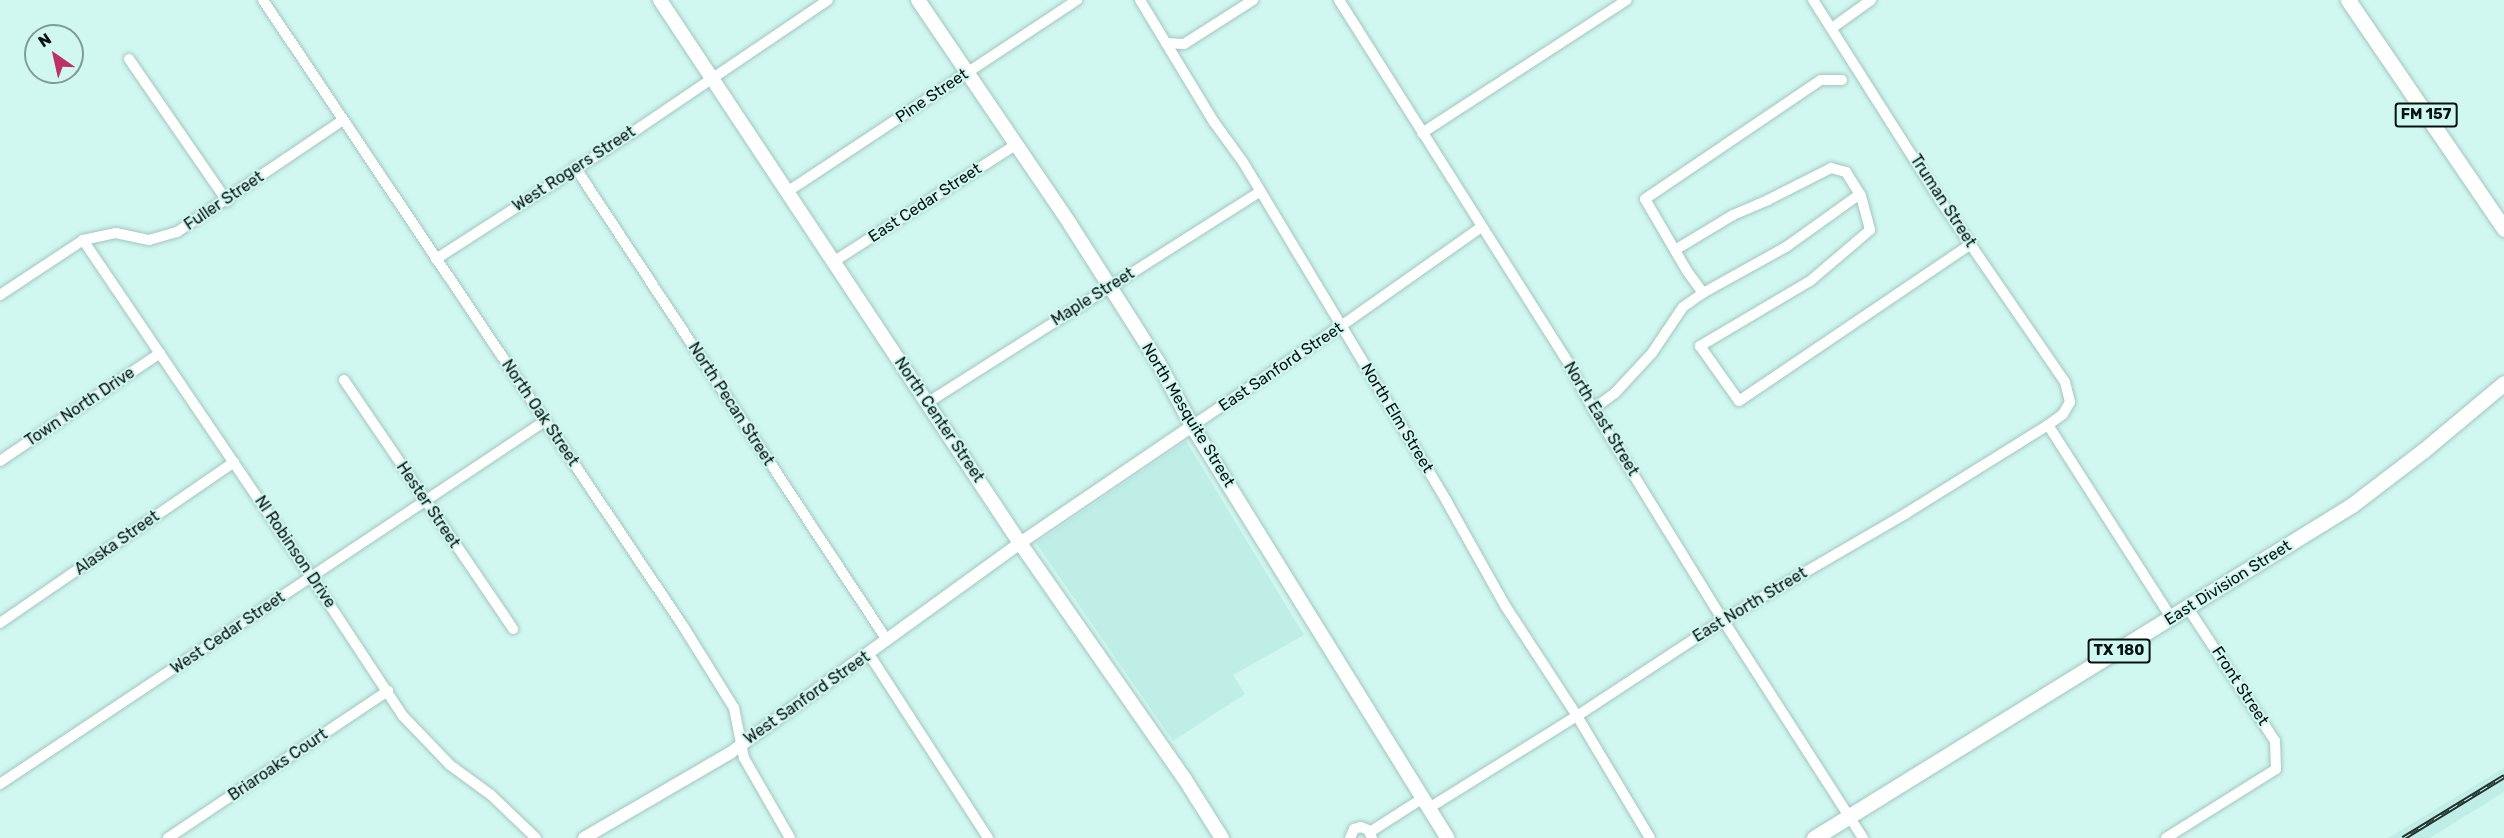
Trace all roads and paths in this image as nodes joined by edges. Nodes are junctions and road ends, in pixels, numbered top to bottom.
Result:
1 (263, 0) edge
2 (660, 0) edge
3 (828, 0) edge
4 (918, 0) edge
5 (1077, 0) edge
6 (1140, 0) edge
7 (1253, 0) edge
8 (1339, 0) edge
9 (1627, 0) edge
10 (1813, 0) edge
11 (1871, 0) edge
12 (2348, 0) edge
13 (1832, 28) junction
14 (1166, 43) junction
15 (129, 59) dead end
16 (968, 72) junction
17 (711, 78) junction
18 (1842, 80) dead end
19 (343, 120) junction
20 (1422, 133) junction
21 (1017, 144) junction
22 (575, 167) junction
23 (787, 192) junction
24 (1260, 192) junction
25 (1860, 194) junction
26 (227, 201) junction
27 (1480, 228) junction
28 (2504, 229) edge
29 (83, 240) junction
30 (1971, 244) junction
31 (1675, 250) junction
32 (436, 259) junction
33 (834, 262) junction
34 (1108, 287) junction
35 (1703, 293) junction
36 (0, 295) edge
37 (1341, 326) junction
38 (160, 353) junction
39 (344, 380) dead end
40 (2504, 383) edge
41 (2070, 402) joint
42 (927, 404) junction
43 (1593, 409) junction
44 (546, 421) junction
45 (2048, 425) junction
46 (1192, 426) junction
47 (0, 461) edge
48 (234, 462) junction
49 (426, 502) junction
50 (1020, 543) junction
51 (312, 578) junction
52 (2188, 608) junction
53 (2172, 619) junction
54 (1723, 620) junction
55 (0, 623) edge
56 (513, 629) dead end
57 (887, 640) junction
58 (869, 654) junction
59 (388, 691) junction
60 (1577, 716) junction
61 (742, 743) junction
62 (0, 784) edge
63 (1426, 803) junction
64 (1850, 816) junction
65 (1371, 835) edge
66 (169, 838) edge
67 (536, 838) edge
68 (584, 838) edge
69 (790, 838) edge
70 (988, 838) edge
71 (1221, 838) edge
72 (1350, 838) edge
73 (1447, 838) edge
74 (1650, 838) edge
75 (1814, 838) edge
76 (1863, 838) edge
77 (2166, 838) edge

1 - 19 street, North Oak Street
2 - 17 main road, North Center Street
3 - 17 street, West Rogers Street
4 - 16 main road, North Mesquite Street
5 - 16 street, Pine Street
6 - 14 street, North Elm Street
7 - 14 street
8 - 20 street, North East Street
9 - 20 street
10 - 13 street, Truman Street
11 - 13 street
12 - 28 main road, FM 157
13 - 30 street, Truman Street
14 - 24 street, North Elm Street
15 - 26 street
16 - 21 main road, North Mesquite Street
16 - 23 street, Pine Street
17 - 22 street, West Rogers Street
17 - 23 main road, North Center Street
18 - 31 street
19 - 26 street, Fuller Street
19 - 32 street, North Oak Street
20 - 27 street, North East Street
21 - 33 street, East Cedar Street
21 - 34 main road, North Mesquite Street
22 - 32 street, West Rogers Street
22 - 57 street, North Pecan Street
23 - 33 main road, North Center Street
24 - 34 street, Maple Street
24 - 37 street, North Elm Street
25 - 30 street
25 - 31 street
25 - 35 street
26 - 29 street, Fuller Street
27 - 37 street, East Sanford Street
27 - 43 street, North East Street
29 - 36 street, Fuller Street
29 - 38 street, Nl Robinson Drive
30 - 41 street, Truman Street
31 - 35 street
32 - 44 street, North Oak Street
33 - 42 main road, North Center Street
34 - 42 street, Maple Street
34 - 46 main road, North Mesquite Street
35 - 43 street
37 - 46 street, East Sanford Street
37 - 60 street, North Elm Street
38 - 47 street, Town North Drive
38 - 48 street, Nl Robinson Drive
39 - 49 street, Hester Street
40 - 52 main road, East Division Street / TX 180
41 - 45 street, East North Street
42 - 50 main road, North Center Street
43 - 54 street, North East Street
44 - 49 street, West Cedar Street
44 - 61 street, North Oak Street
45 - 53 street
45 - 54 street, East North Street
46 - 50 street, East Sanford Street
46 - 63 main road, North Mesquite Street
48 - 51 street, Nl Robinson Drive
48 - 55 street, Alaska Street
49 - 51 street, West Cedar Street
49 - 56 street, Hester Street
50 - 57 street, West Sanford Street
50 - 71 main road, North Center Street
51 - 59 street, Nl Robinson Drive
51 - 62 street, West Cedar Street
52 - 53 main road, East Division Street / TX 180
52 - 77 street, Front Street
53 - 64 main road, East Division Street / TX 180
54 - 60 street, East North Street
54 - 64 street, North East Street
57 - 58 street, West Sanford Street
58 - 61 street, West Sanford Street
58 - 70 street
59 - 66 street, Briaroaks Court
59 - 67 street, Nl Robinson Drive
60 - 63 street, East North Street
60 - 74 street, North Elm Street
61 - 68 street, West Sanford Street
61 - 69 street, North Oak Street
63 - 65 street, East North Street
63 - 73 main road, North Mesquite Street
64 - 75 main road, East Division Street / TX 180
64 - 76 street, North East Street
65 - 72 street, East North Street

